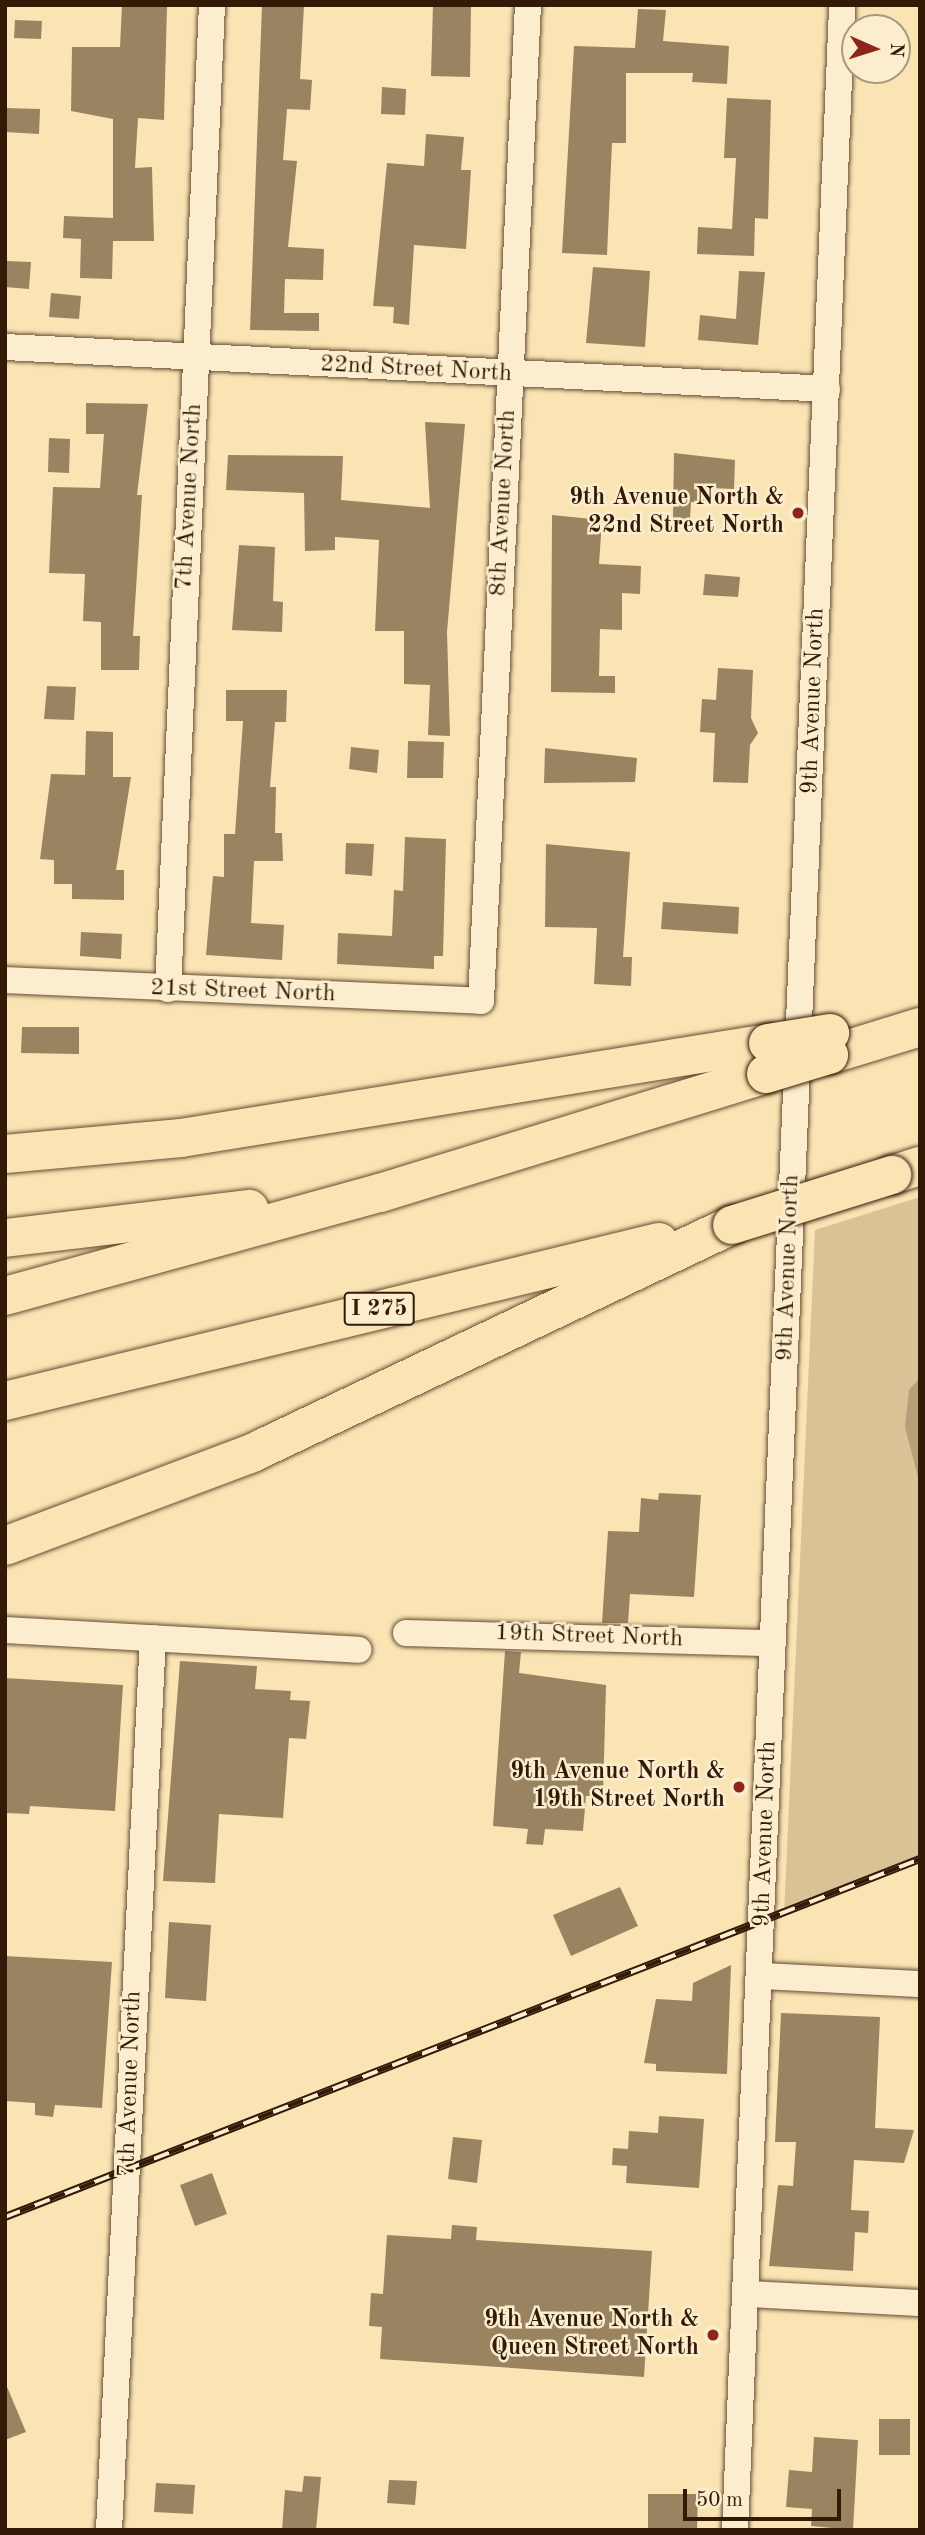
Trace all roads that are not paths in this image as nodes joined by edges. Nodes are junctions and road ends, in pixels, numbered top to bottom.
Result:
1 (212, 5) edge
2 (528, 5) edge
3 (842, 5) edge
4 (5, 347) edge
5 (197, 360) junction
6 (510, 374) junction
7 (827, 388) junction
8 (5, 980) edge
9 (168, 989) junction
10 (481, 1001) joint
11 (920, 1018) edge
12 (920, 1027) edge
13 (829, 1044) junction
14 (767, 1058) junction
15 (5, 1154) edge
16 (906, 1170) edge
17 (380, 1193) junction
18 (732, 1225) junction
19 (5, 1238) edge
20 (5, 1296) edge
21 (13, 1401) edge
22 (5, 1546) edge
23 (5, 1630) edge
24 (406, 1633) dead end
25 (153, 1638) junction
26 (773, 1643) junction
27 (358, 1650) dead end
28 (761, 1976) junction
29 (920, 1984) edge
30 (748, 2294) junction
31 (920, 2302) edge
32 (109, 2530) edge
33 (735, 2530) edge

1 - 5 street, 7th Avenue North
2 - 6 street, 8th Avenue North
3 - 7 street, 9th Avenue North
4 - 5 street, 22nd Street North
5 - 6 street, 22nd Street North
5 - 9 street, 7th Avenue North
6 - 7 street, 22nd Street North
6 - 10 street, 8th Avenue North
7 - 26 street, 9th Avenue North
8 - 9 street, 21st Street North
9 - 10 street, 21st Street North
11 - 13 highway
12 - 13 highway
13 - 14 highway, bridge
14 - 15 highway
14 - 17 highway
16 - 18 highway, I 275, bridge
17 - 19 highway
17 - 20 highway
18 - 21 highway, I 275
18 - 22 highway
23 - 25 street
24 - 26 street, 19th Street North
25 - 27 street
25 - 32 street, 7th Avenue North
26 - 28 street, 9th Avenue North
28 - 29 street
28 - 30 street, 9th Avenue North
30 - 31 street
30 - 33 street, 9th Avenue North

